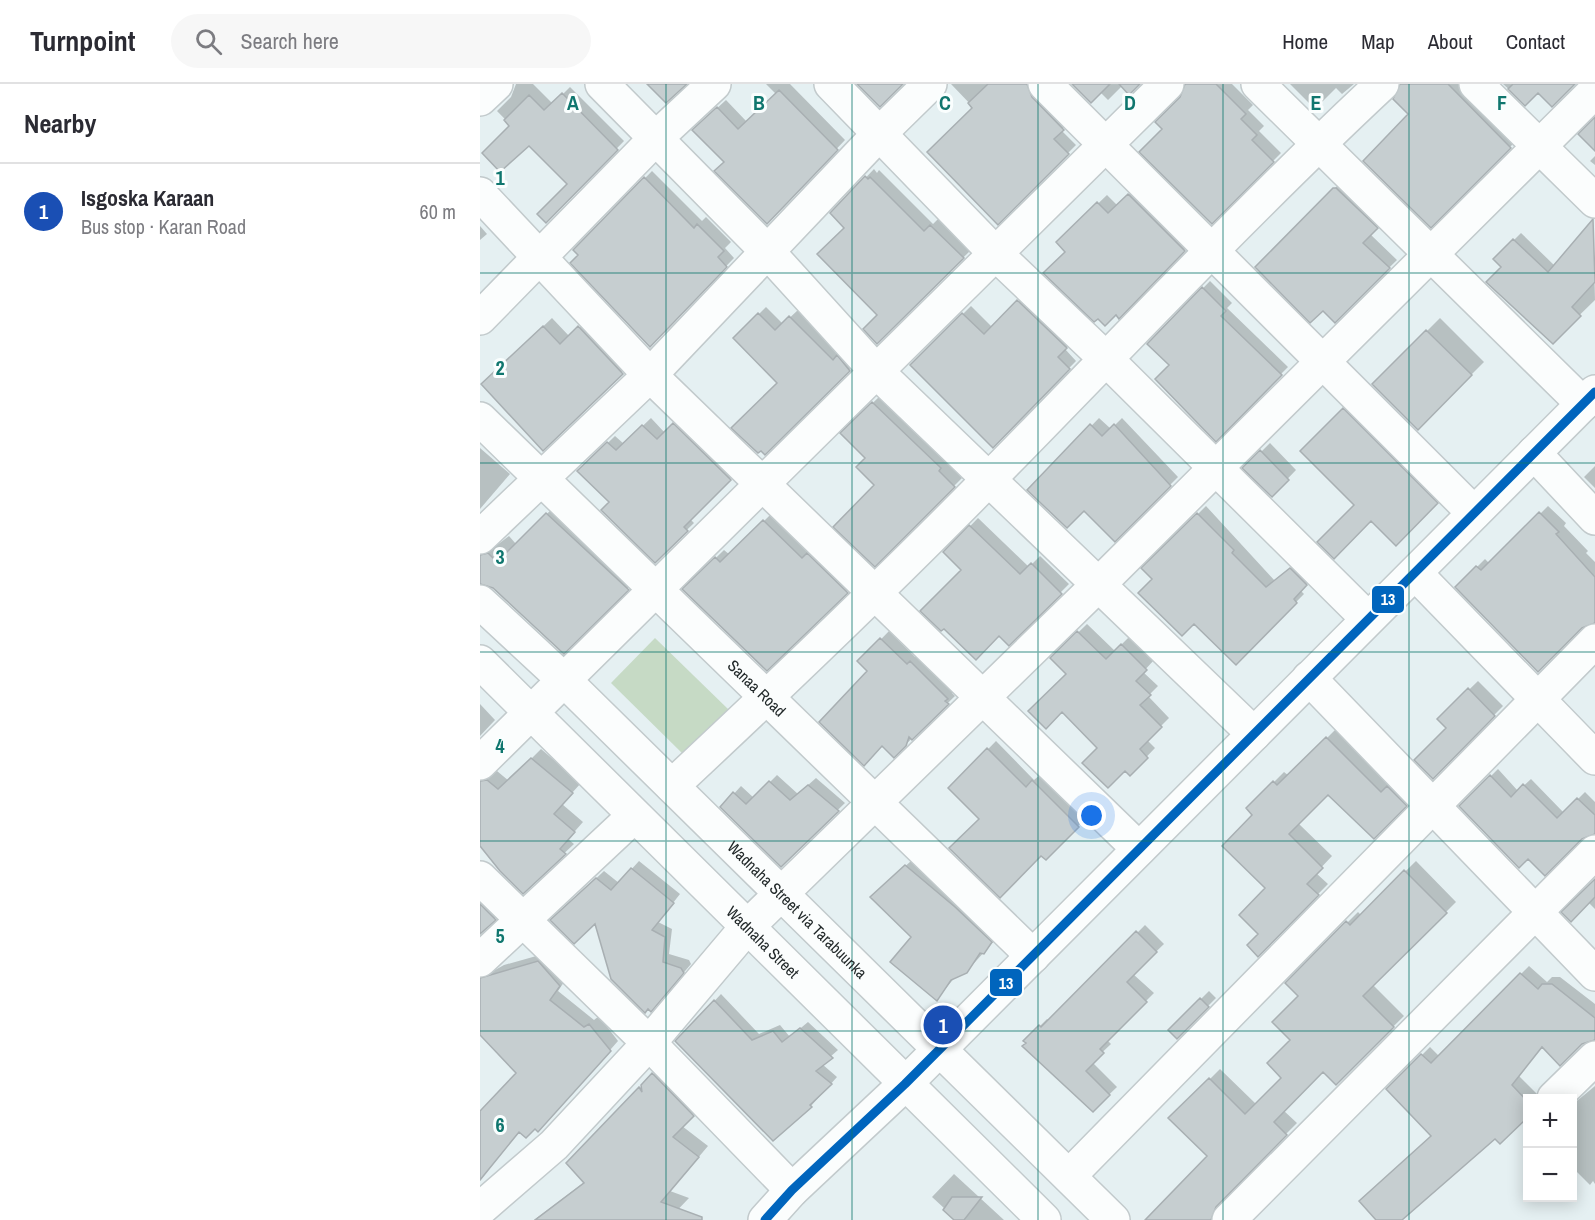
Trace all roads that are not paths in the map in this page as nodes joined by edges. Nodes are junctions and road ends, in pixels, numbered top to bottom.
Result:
1 (496, 84) edge
2 (602, 84) edge
3 (714, 84) edge
4 (831, 84) edge
5 (930, 84) edge
6 (1045, 84) edge
7 (1167, 84) edge
8 (1258, 84) edge
9 (1382, 84) edge
10 (1476, 84) edge
11 (1595, 91) edge
12 (480, 99) edge
13 (878, 135) junction
14 (655, 139) junction
15 (1318, 144) junction
16 (1105, 146) junction
17 (1539, 146) junction
18 (480, 194) edge
19 (1595, 201) edge
20 (767, 251) junction
21 (1211, 252) junction
22 (996, 254) junction
23 (1430, 254) junction
24 (542, 257) junction
25 (480, 318) edge
26 (1106, 358) junction
27 (1322, 362) junction
28 (876, 371) junction
29 (650, 375) junction
30 (1589, 398) edge
31 (480, 419) edge
32 (1534, 453) junction
33 (1216, 468) junction
34 (541, 479) junction
35 (989, 479) junction
36 (763, 484) junction
37 (1474, 513) junction
38 (1595, 518) edge
39 (480, 537) edge
40 (1415, 573) junction
41 (1098, 585) junction
42 (655, 590) junction
43 (874, 592) junction
44 (480, 602) edge
45 (1367, 618) junction
46 (1595, 640) edge
47 (480, 662) edge
48 (1309, 678) junction
49 (564, 680) junction
50 (982, 696) junction
51 (767, 698) junction
52 (1538, 699) junction
53 (530, 714) junction
54 (1254, 734) junction
55 (1595, 758) edge
56 (480, 763) edge
57 (672, 786) junction
58 (874, 802) junction
59 (1433, 806) junction
60 (634, 816) junction
61 (1139, 849) junction
62 (1595, 852) edge
63 (480, 878) edge
64 (781, 894) junction
65 (1536, 912) junction
66 (525, 920) junction
67 (747, 927) junction
68 (1033, 956) junction
69 (480, 960) edge
70 (1595, 974) edge
71 (649, 1043) junction
72 (940, 1048) junction
73 (1595, 1058) edge
74 (905, 1084) junction
75 (1558, 1094) edge
76 (1069, 1176) junction
77 (792, 1190) junction
78 (480, 1209) edge
79 (765, 1220) edge
80 (1044, 1220) edge
81 (1113, 1220) edge
82 (1229, 1220) edge

1 - 12 street
2 - 14 street
3 - 14 street
4 - 13 street
5 - 13 street
6 - 16 street
7 - 16 street
8 - 15 street
9 - 15 street
10 - 17 street
11 - 17 street
13 - 20 street
13 - 22 street
14 - 20 street
14 - 24 street
15 - 21 street
15 - 23 street
16 - 21 street
16 - 22 street
17 - 19 street
17 - 23 street
18 - 24 street
20 - 28 street
20 - 29 street
21 - 26 street
21 - 27 street
22 - 26 street
22 - 28 street
23 - 27 street
23 - 30 street
24 - 25 street
24 - 29 street
26 - 33 street
26 - 35 street
27 - 33 street
27 - 37 street
28 - 35 street
28 - 36 street
29 - 34 street
29 - 36 street
30 - 32 street
31 - 34 street, Sanaa Road
32 - 37 street
32 - 38 street
33 - 41 street
33 - 45 street
34 - 39 street
34 - 42 street, Sanaa Road
35 - 41 street
35 - 43 street
36 - 42 street
36 - 43 street
37 - 40 street
40 - 45 street
40 - 52 street
41 - 50 street
41 - 54 street
42 - 49 street
42 - 51 street, Sanaa Road
43 - 50 street
43 - 51 street
44 - 49 street, Wadnaha Street via Tarabuunka
45 - 48 street
46 - 52 street
47 - 53 street, Wadnaha Street
48 - 54 street
48 - 59 street
49 - 53 street
49 - 57 street, Wadnaha Street via Tarabuunka
50 - 58 street
50 - 61 street
51 - 57 street
51 - 58 street, Sanaa Road
52 - 55 street
52 - 59 street
53 - 56 street
53 - 60 street, Wadnaha Street
54 - 61 street
57 - 64 street, Wadnaha Street via Tarabuunka
58 - 64 street
58 - 68 street, Sanaa Road
59 - 65 street
59 - 76 street
60 - 66 street
60 - 67 street, Wadnaha Street
61 - 68 street
62 - 65 street
63 - 66 street
64 - 67 street
64 - 72 street, Wadnaha Street via Tarabuunka
65 - 70 street
65 - 82 street
66 - 69 street
66 - 71 street
67 - 71 street
67 - 74 street, Wadnaha Street
68 - 72 street
71 - 77 street
71 - 78 street
72 - 74 street
72 - 76 street, Wadnaha Street via Tarabuunka
73 - 75 street
74 - 77 street
74 - 80 street, Wadnaha Street
76 - 81 street, Wadnaha Street via Tarabuunka
77 - 79 street

